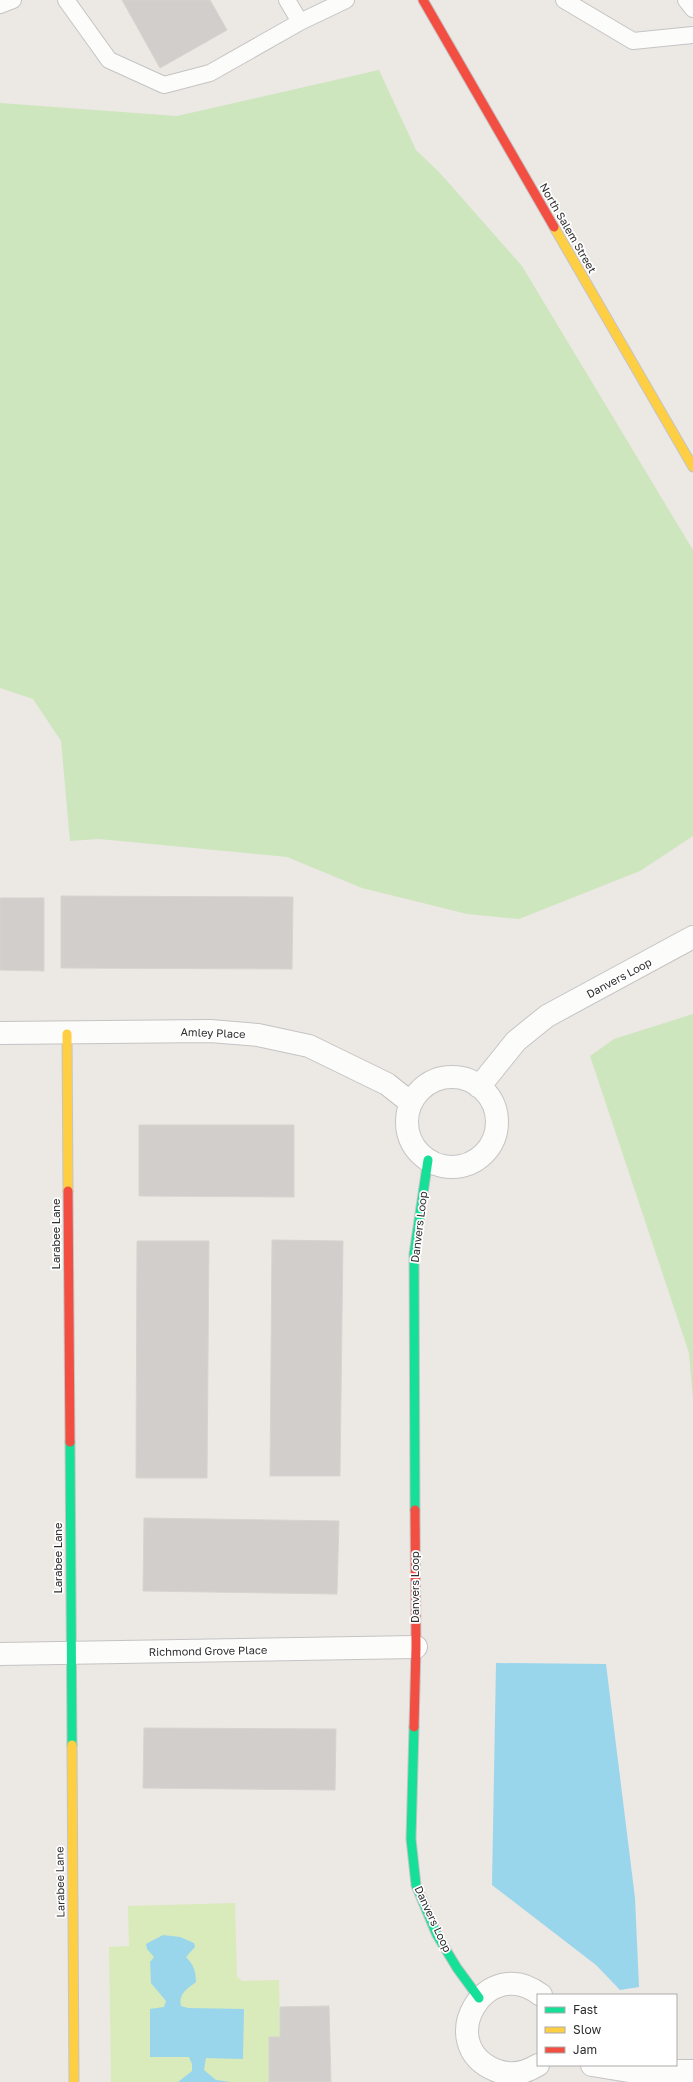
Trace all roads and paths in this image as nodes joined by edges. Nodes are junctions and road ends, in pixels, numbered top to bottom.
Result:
1 (13, 0) edge
2 (66, 0) edge
3 (287, 0) edge
4 (346, 0) edge
5 (423, 0) edge
6 (564, 0) edge
7 (686, 0) edge
8 (0, 5) edge
9 (693, 9) edge
10 (300, 22) junction
11 (693, 35) edge
12 (693, 467) edge
13 (693, 936) edge
14 (0, 1033) edge
15 (67, 1034) junction
16 (478, 1087) junction
17 (411, 1102) junction
18 (428, 1160) junction
19 (416, 1647) junction
20 (0, 1654) edge
21 (70, 1654) junction
22 (540, 1994) edge
23 (479, 1998) junction
24 (537, 2066) edge
25 (598, 2066) edge
26 (693, 2071) edge
27 (484, 2074) edge
28 (74, 2082) edge

1 - 8 lane
2 - 10 lane
3 - 10 lane
4 - 10 lane
5 - 12 street, North Salem Street
6 - 11 lane
7 - 9 lane
13 - 16 street, Danvers Loop
14 - 15 street, Amley Place
15 - 17 street, Amley Place
15 - 21 street, Larabee Lane
16 - 17 street
16 - 18 street
17 - 18 street
18 - 19 street, Danvers Loop
19 - 21 street, Richmond Grove Place
19 - 23 street, Danvers Loop
20 - 21 street, Richmond Grove Place
21 - 28 street, Larabee Lane
22 - 23 street
23 - 27 street
24 - 27 street
25 - 26 street

